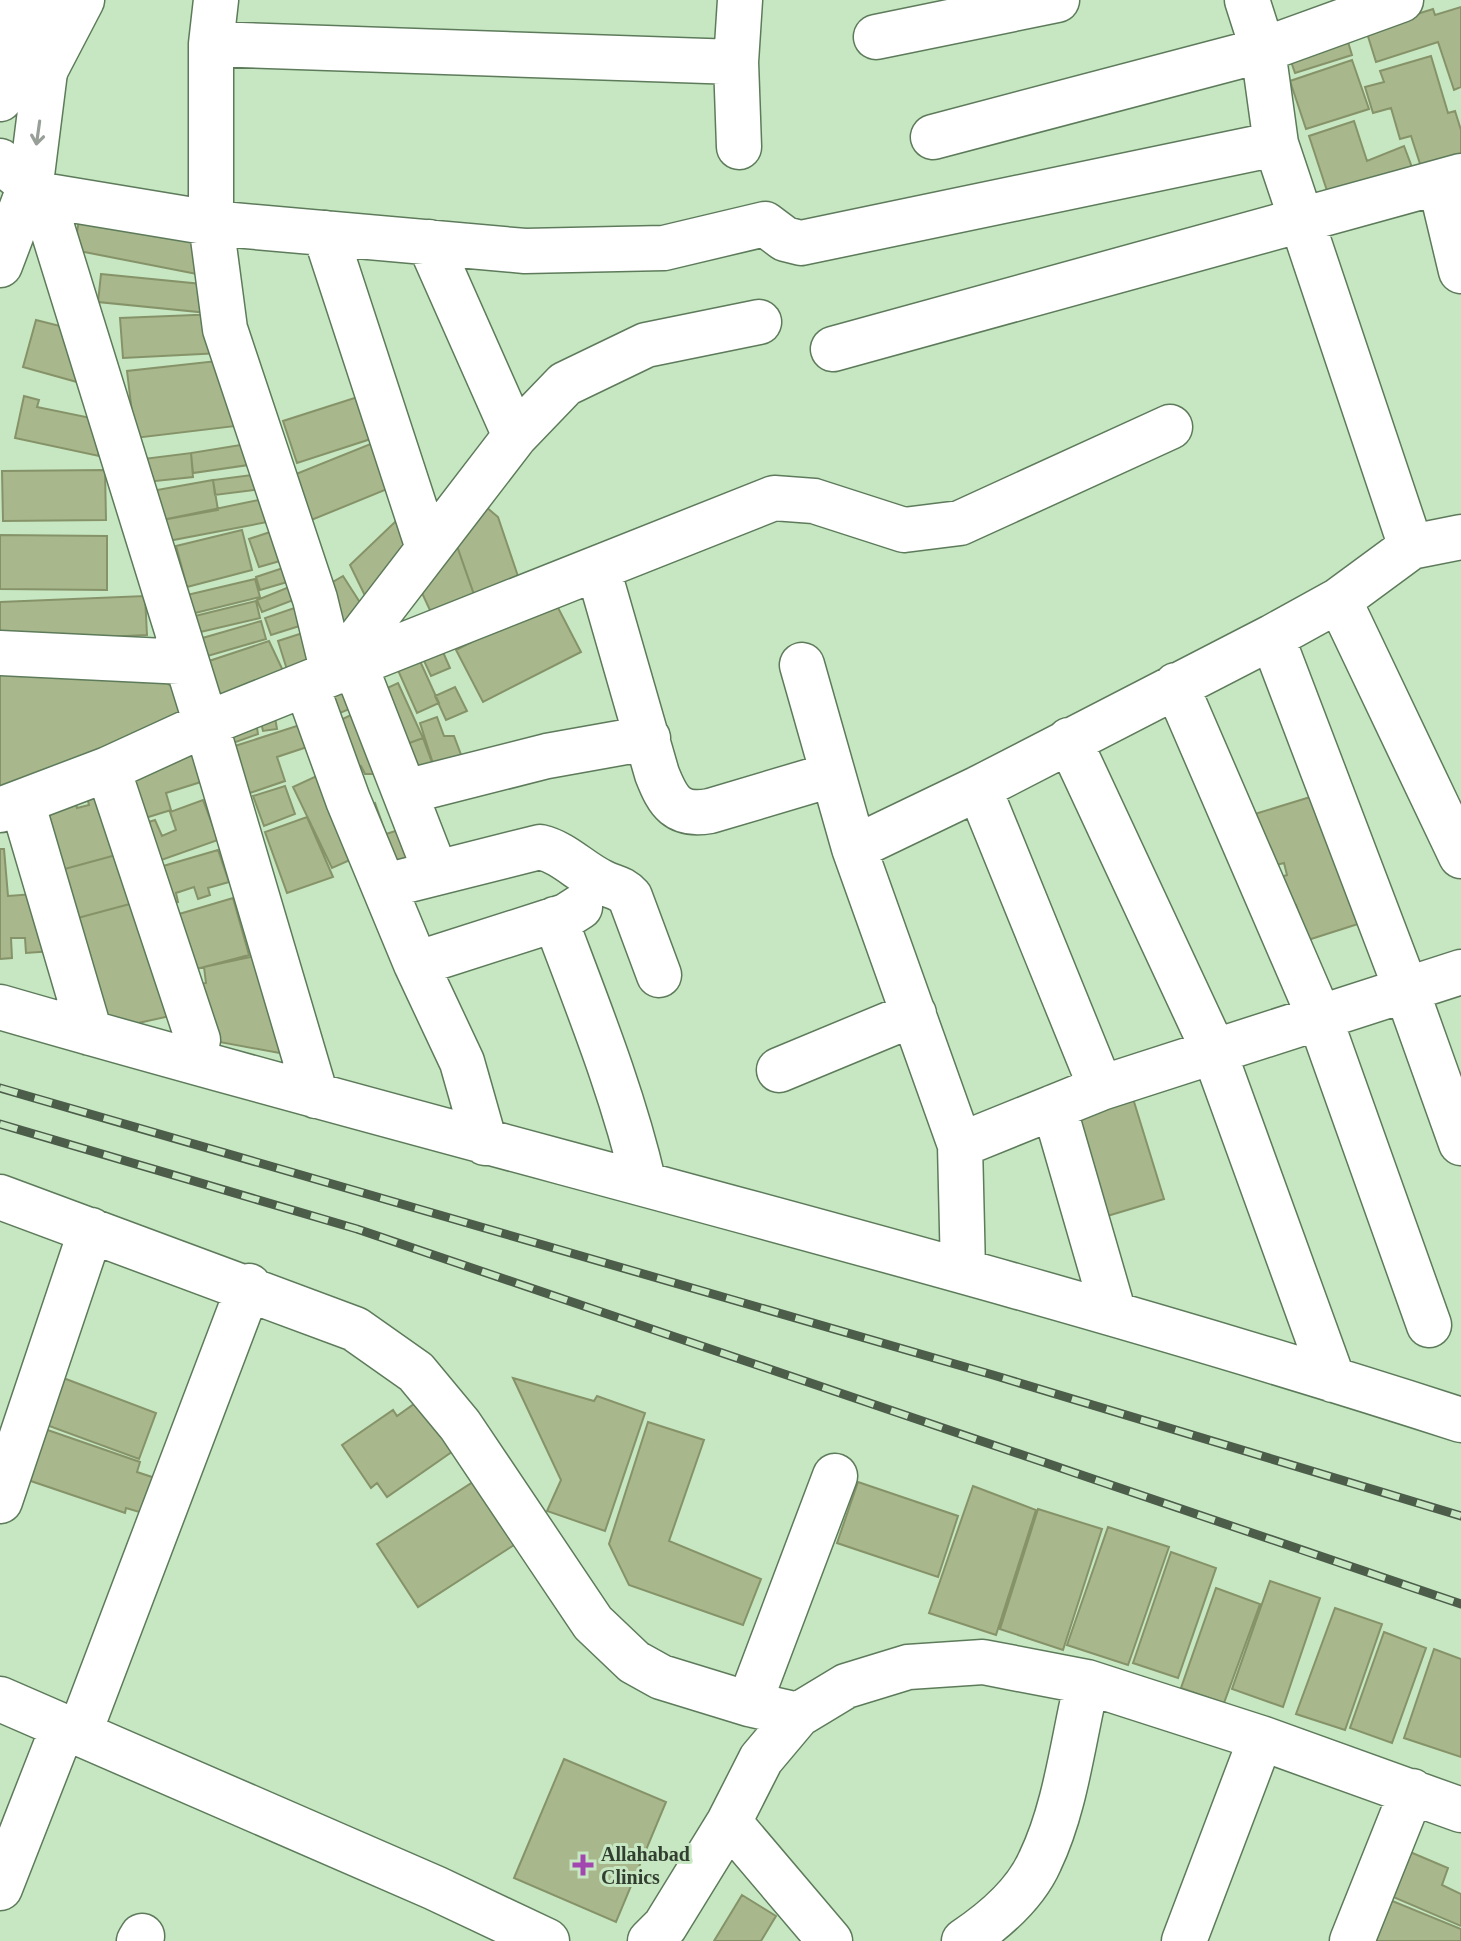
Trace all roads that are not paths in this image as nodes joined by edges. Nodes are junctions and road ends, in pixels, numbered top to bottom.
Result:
1 (15, 0) edge
2 (54, 0) edge
3 (82, 0) edge
4 (216, 0) edge
5 (740, 0) edge
6 (1057, 0) edge
7 (1247, 0) edge
8 (1401, 0) edge
9 (876, 37) dead end
10 (211, 44) junction
11 (1263, 50) junction
12 (736, 62) junction
13 (46, 70) junction
14 (0, 99) edge
15 (933, 137) dead end
16 (1276, 144) junction
17 (739, 147) dead end
18 (24, 180) edge
19 (1451, 180) edge
20 (1299, 221) junction
21 (211, 223) junction
22 (325, 233) junction
23 (429, 242) junction
24 (0, 265) edge
25 (1461, 271) edge
26 (759, 322) dead end
27 (833, 349) dead end
28 (1170, 427) dead end
29 (515, 436) junction
30 (1461, 537) edge
31 (1411, 547) junction
32 (428, 548) junction
33 (598, 569) junction
34 (1339, 600) junction
35 (1272, 637) junction
36 (0, 653) edge
37 (185, 662) junction
38 (802, 665) dead end
39 (331, 674) junction
40 (1176, 685) junction
41 (206, 724) junction
42 (648, 738) junction
43 (1069, 740) junction
44 (108, 769) junction
45 (831, 775) junction
46 (979, 788) junction
47 (405, 792) junction
48 (11, 806) edge
49 (854, 848) junction
50 (1461, 856) edge
51 (585, 872) junction
52 (436, 873) junction
53 (385, 886) junction
54 (555, 919) junction
55 (416, 964) junction
56 (1461, 972) edge
57 (659, 975) dead end
58 (1406, 989) junction
59 (0, 1007) edge
60 (914, 1014) junction
61 (1319, 1016) junction
62 (90, 1033) junction
63 (198, 1040) dead end
64 (1213, 1049) junction
65 (779, 1070) dead end
66 (1101, 1088) junction
67 (316, 1096) junction
68 (1054, 1107) junction
69 (485, 1143) junction
70 (1461, 1143) edge
71 (960, 1145) junction
72 (644, 1184) junction
73 (0, 1197) edge
74 (91, 1230) junction
75 (963, 1271) junction
76 (249, 1286) junction
77 (1114, 1314) junction
78 (1429, 1325) dead end
79 (1333, 1380) junction
80 (1461, 1420) edge
81 (835, 1476) dead end
82 (0, 1501) edge
83 (1087, 1682) junction
84 (0, 1699) edge
85 (749, 1704) junction
86 (798, 1715) junction
87 (71, 1730) junction
88 (1261, 1738) junction
89 (1412, 1791) junction
90 (1461, 1810) edge
91 (729, 1822) junction
92 (0, 1888) edge
93 (660, 1936) edge
94 (547, 1941) edge
95 (830, 1941) edge
96 (964, 1941) edge
97 (1184, 1941) edge
98 (1352, 1941) edge

1 - 14 main road
2 - 13 main road
3 - 13 main road
4 - 10 main road
5 - 12 main road
6 - 9 main road
7 - 11 main road
8 - 11 main road
10 - 12 main road
10 - 21 main road
11 - 15 main road
11 - 16 main road
12 - 17 main road
13 -> 18 main road
16 - 20 main road
16 - 23 main road
18 - 21 main road
18 - 24 main road
18 - 37 main road
19 - 20 main road
19 - 25 main road
20 - 27 main road
20 - 31 main road
21 - 22 main road
21 - 39 main road
22 - 23 main road
22 - 32 main road
23 - 29 main road
26 - 29 main road
28 - 33 main road
29 - 32 main road
30 - 31 main road
31 - 34 main road
32 - 39 main road
33 - 39 main road
33 - 42 main road
34 - 35 main road
34 - 50 main road
35 - 40 main road
35 - 58 main road
36 - 37 main road
37 - 41 main road
38 - 45 main road
39 - 41 main road
39 - 47 main road
39 - 53 main road
40 - 43 main road
40 - 61 main road
41 - 44 main road
41 - 67 main road
42 - 45 main road
42 - 47 main road
43 - 46 main road
43 - 64 main road
44 - 48 main road
44 - 63 main road
45 - 49 main road
46 - 49 main road
46 - 66 main road
47 - 52 main road
48 - 62 main road
49 - 60 main road
51 - 52 main road
51 - 54 main road
51 - 57 main road
52 - 53 main road
53 - 55 main road
54 - 55 main road
54 - 72 main road
55 - 69 main road
56 - 58 main road
58 - 61 main road
58 - 70 main road
59 - 62 main road
60 - 65 main road
60 - 71 main road
61 - 64 main road
61 - 78 main road
62 - 67 main road
64 - 66 main road
64 - 79 main road
66 - 68 main road
67 - 69 main road
68 - 71 main road
68 - 77 main road
69 - 72 main road
71 - 75 main road
72 - 75 main road
73 - 74 main road
74 - 76 main road
74 - 82 main road
75 - 77 main road
76 - 85 main road
76 - 87 main road
77 - 79 main road
79 - 80 main road
81 - 85 main road
83 - 86 main road
83 - 88 main road
83 - 96 main road
84 - 87 main road
85 - 86 main road
86 - 91 main road
87 - 92 main road
87 - 94 main road
88 - 89 main road
88 - 97 main road
89 - 90 main road
89 - 98 main road
91 - 93 main road
91 - 95 main road

